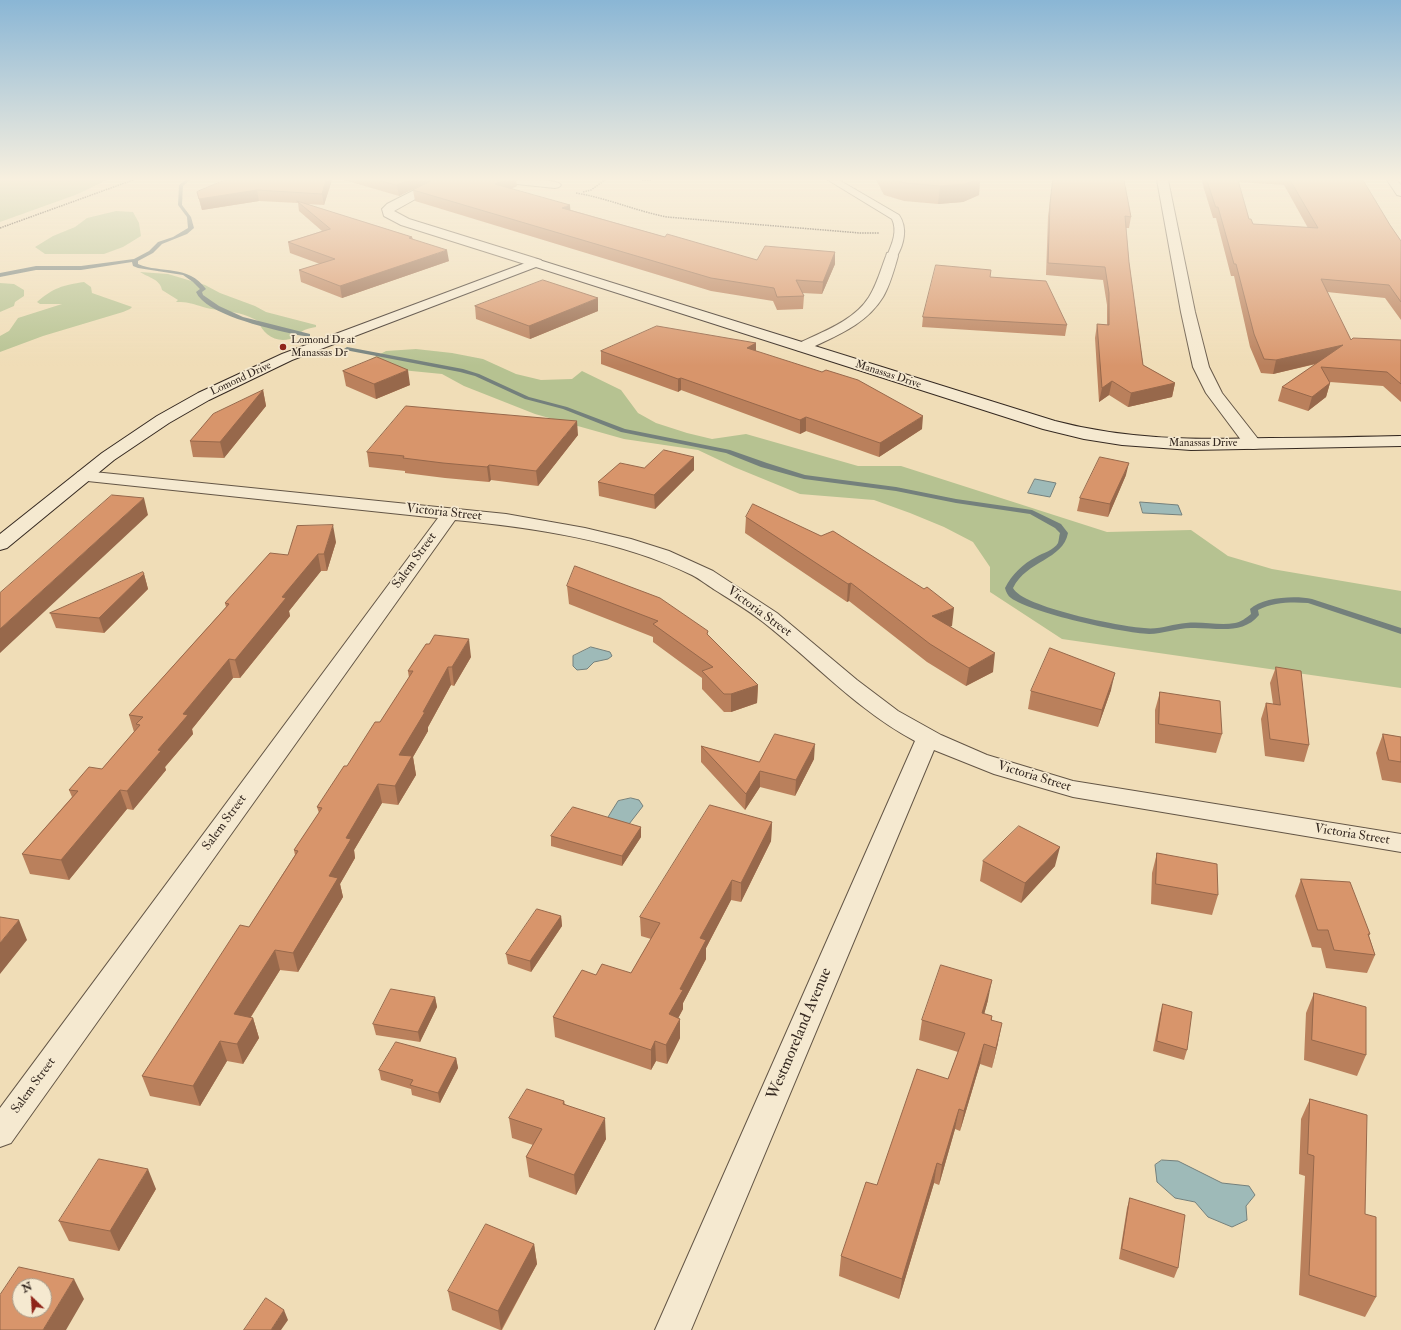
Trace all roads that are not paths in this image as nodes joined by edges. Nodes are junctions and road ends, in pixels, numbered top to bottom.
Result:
1 (469, 242) edge
2 (897, 242) edge
3 (1174, 242) edge
4 (892, 256) joint
5 (536, 263) junction
6 (802, 347) junction
7 (1401, 441) edge
8 (1253, 444) junction
9 (84, 476) junction
10 (450, 514) junction
11 (0, 544) edge
12 (928, 738) junction
13 (1401, 843) edge
14 (0, 1133) edge
15 (673, 1330) edge

1 - 5 street, Manassas Drive
2 - 4 lane
3 - 8 street
4 - 6 street
5 - 6 street, Manassas Drive
5 - 9 street, Lomond Drive
6 - 8 street, Manassas Drive
7 - 8 street, Manassas Drive
9 - 10 street, Victoria Street
9 - 11 street, Lomond Drive
10 - 12 street, Victoria Street
10 - 14 street, Salem Street
12 - 13 street, Victoria Street
12 - 15 street, Westmoreland Avenue

